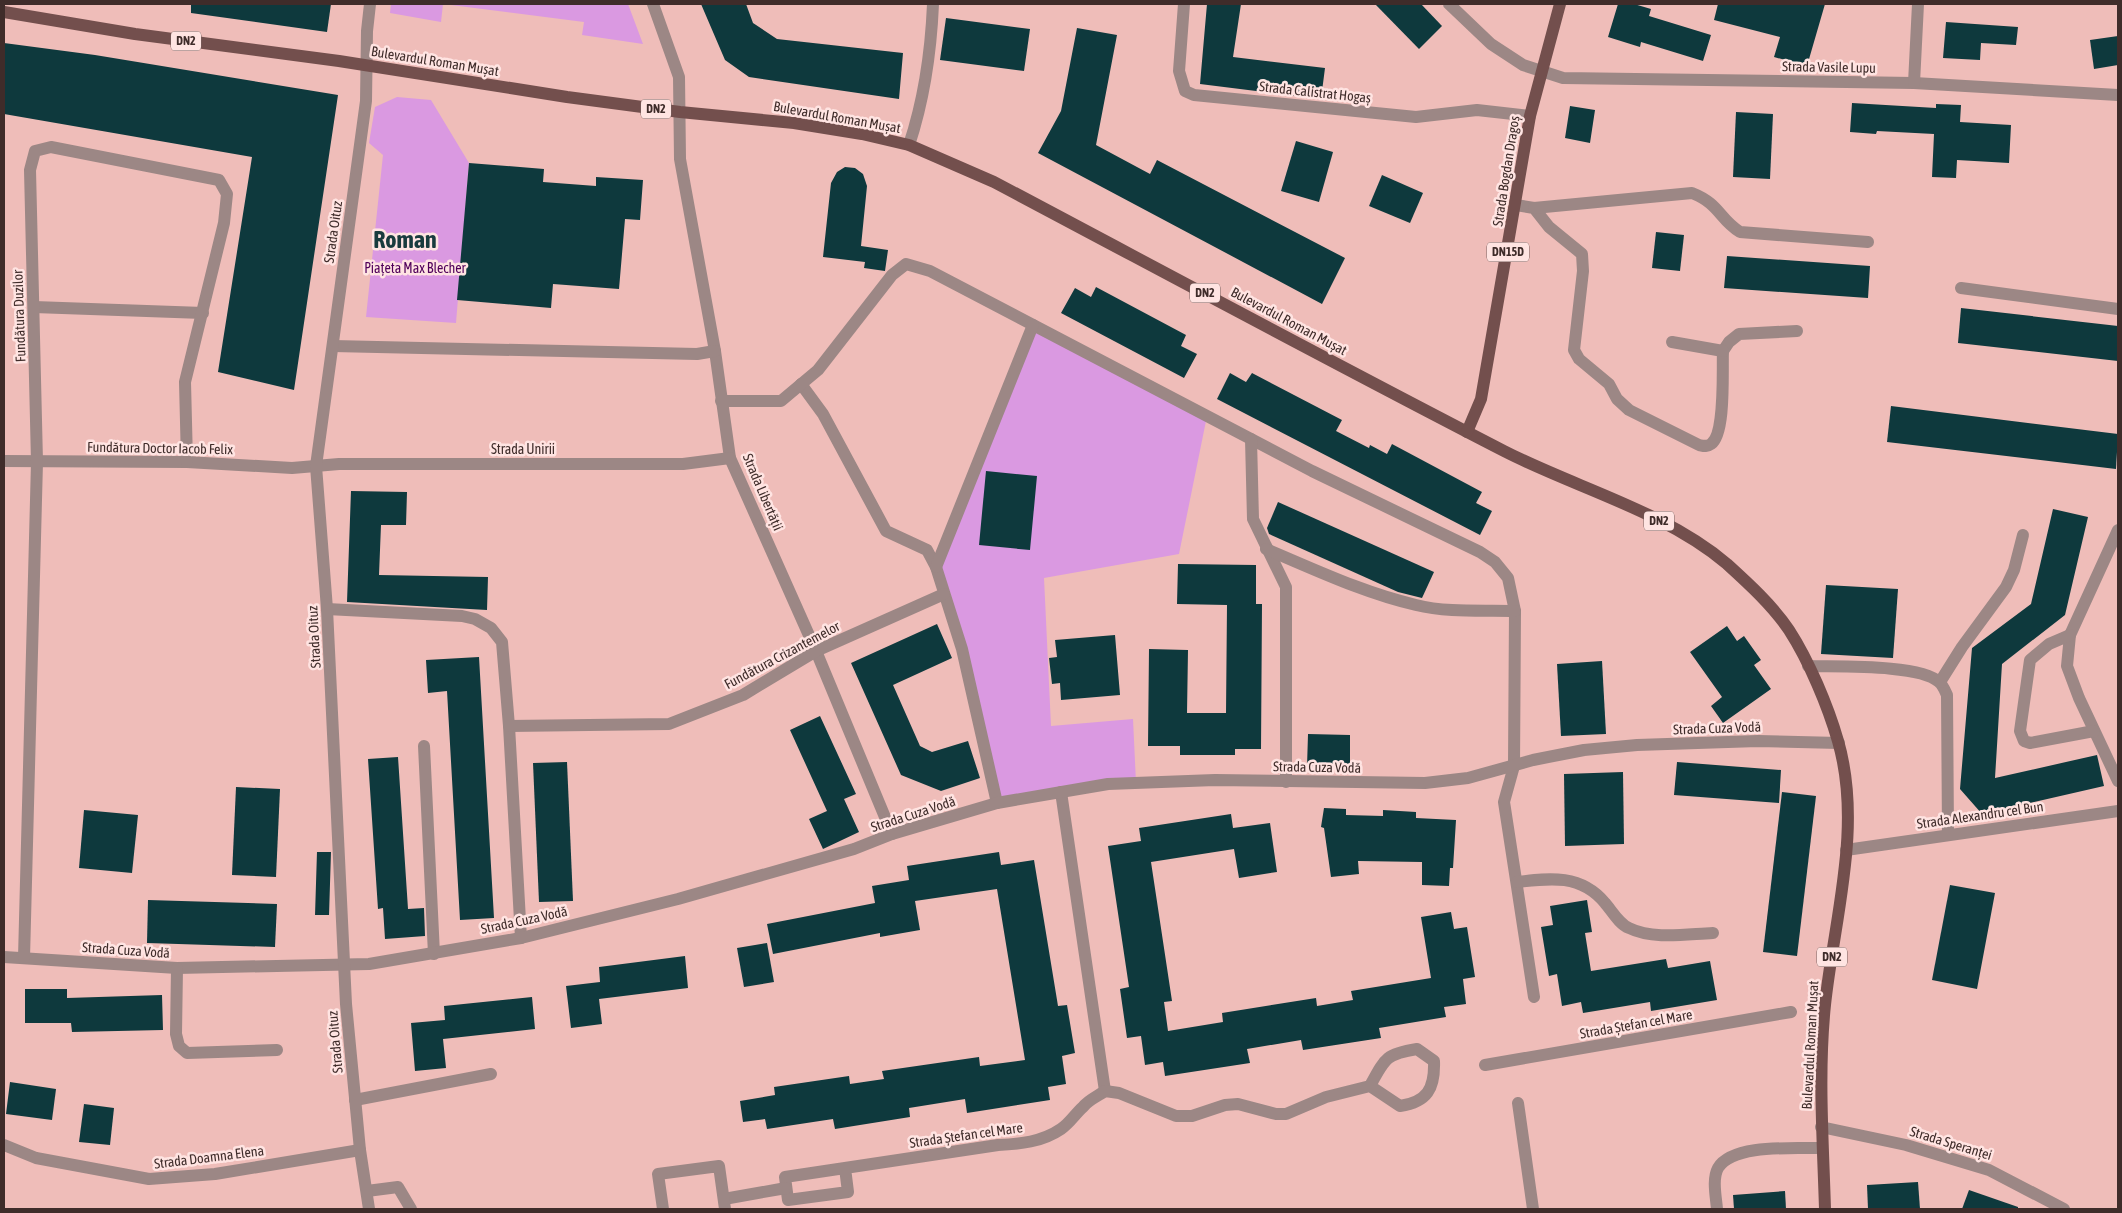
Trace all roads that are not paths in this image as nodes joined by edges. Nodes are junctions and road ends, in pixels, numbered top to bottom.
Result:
1 (370, 4) edge
2 (653, 4) edge
3 (933, 4) edge
4 (1184, 4) edge
5 (1449, 4) edge
6 (1560, 4) edge
7 (1918, 4) edge
8 (4, 12) edge
9 (368, 66) junction
10 (1541, 70) junction
11 (1914, 84) junction
12 (2118, 95) edge
13 (680, 112) junction
14 (1530, 116) junction
15 (909, 145) junction
16 (1516, 205) junction
17 (1534, 208) junction
18 (1868, 242) dead end
19 (1961, 288) dead end
20 (34, 307) junction
21 (2118, 309) edge
22 (204, 313) junction
23 (1033, 325) junction
24 (1797, 332) dead end
25 (1672, 342) dead end
26 (333, 346) junction
27 (715, 351) junction
28 (1723, 351) junction
29 (801, 384) junction
30 (721, 402) junction
31 (1466, 432) junction
32 (1251, 439) junction
33 (730, 458) junction
34 (4, 461) edge
35 (37, 462) junction
36 (187, 462) junction
37 (316, 466) junction
38 (2118, 530) edge
39 (2023, 536) dead end
40 (1266, 549) junction
41 (936, 567) junction
42 (944, 594) junction
43 (327, 608) junction
44 (1515, 611) junction
45 (2070, 635) junction
46 (816, 651) junction
47 (1808, 666) junction
48 (1940, 682) junction
49 (509, 726) junction
50 (2094, 731) junction
51 (1839, 742) junction
52 (424, 746) dead end
53 (1514, 766) junction
54 (2118, 781) edge
55 (1286, 782) junction
56 (1061, 792) junction
57 (997, 803) junction
58 (2118, 811) edge
59 (892, 834) junction
60 (1948, 834) junction
61 (1846, 850) junction
62 (1517, 882) junction
63 (1713, 933) dead end
64 (521, 938) junction
65 (434, 954) junction
66 (4, 957) edge
67 (24, 958) junction
68 (344, 966) junction
69 (177, 968) junction
70 (1534, 997) dead end
71 (1792, 1012) dead end
72 (277, 1050) dead end
73 (1485, 1065) dead end
74 (491, 1074) dead end
75 (1370, 1086) junction
76 (1105, 1091) junction
77 (355, 1100) junction
78 (1518, 1103) dead end
79 (1821, 1127) junction
80 (4, 1145) edge
81 (1821, 1148) junction
82 (360, 1150) junction
83 (845, 1168) junction
84 (786, 1188) junction
85 (367, 1191) junction
86 (724, 1204) edge
87 (369, 1209) edge
88 (411, 1209) edge
89 (663, 1209) edge
90 (1533, 1209) edge
91 (1717, 1209) edge
92 (1825, 1209) edge
93 (2064, 1209) edge

1 - 9 street, Strada Oituz
2 - 13 street, Strada Libertății
3 - 15 street
4 - 14 street, Strada Calistrat Hogaș
5 - 10 street, Strada Vasile Lupu
6 - 10 main road, Strada Bogdan Dragoș / DN15D
7 - 11 street
8 - 9 main road, Bulevardul Roman Mușat / DN2
9 - 13 main road, Bulevardul Roman Mușat / DN2
9 - 26 street, Strada Oituz
10 - 11 street, Strada Vasile Lupu
10 - 14 main road, Strada Bogdan Dragoș / DN15D
11 - 12 street, Strada Vasile Lupu
13 - 15 main road, Bulevardul Roman Mușat / DN2
13 - 27 street, Strada Libertății
14 - 16 main road, Strada Bogdan Dragoș / DN15D
15 - 31 main road, Bulevardul Roman Mușat / DN2
16 - 17 street
16 - 31 main road, Strada Bogdan Dragoș / DN15D
17 - 18 street
17 - 28 street
19 - 21 street
20 - 22 street
20 - 22 street, Fundătura Duzilor
20 - 35 street, Fundătura Duzilor
22 - 36 street, Fundătura Duzilor
23 - 29 street
23 - 32 street
23 - 41 street
24 - 28 street
25 - 28 street
26 - 27 street
26 - 37 street, Strada Oituz
27 - 30 street, Strada Libertății
29 - 30 street
29 - 41 street
30 - 33 street, Strada Libertății
31 - 47 main road, Bulevardul Roman Mușat / DN2
32 - 40 street
32 - 44 street
33 - 37 street, Strada Unirii
33 - 46 street, Strada Libertății
34 - 35 street, Fundătura Doctor Iacob Felix
35 - 36 street, Fundătura Doctor Iacob Felix
35 - 67 street, Fundătura Duzilor
36 - 37 street, Fundătura Doctor Iacob Felix
37 - 43 street, Strada Oituz
38 - 45 street
39 - 48 street
40 - 44 street
40 - 55 street
41 - 42 street
42 - 46 street, Fundătura Crizantemelor
42 - 57 street
43 - 49 street
43 - 68 street, Strada Oituz
44 - 53 street
45 - 50 street
45 - 50 street
46 - 49 street, Fundătura Crizantemelor
46 - 59 street, Strada Libertății
47 - 48 street
47 - 51 main road, Bulevardul Roman Mușat / DN2
48 - 60 street
49 - 64 street
50 - 54 street
51 - 53 street, Strada Cuza Vodă
51 - 61 main road, Bulevardul Roman Mușat / DN2
52 - 65 street
53 - 55 street, Strada Cuza Vodă
53 - 62 street
55 - 56 street, Strada Cuza Vodă
56 - 57 street, Strada Cuza Vodă
56 - 76 street
57 - 59 street, Strada Cuza Vodă
58 - 60 street, Strada Alexandru cel Bun
59 - 64 street, Strada Cuza Vodă
60 - 61 street, Strada Alexandru cel Bun
61 - 79 main road, Bulevardul Roman Mușat / DN2
62 - 63 street
62 - 70 street
64 - 65 street, Strada Cuza Vodă
65 - 68 street, Strada Cuza Vodă
66 - 67 street, Strada Cuza Vodă
67 - 69 street, Strada Cuza Vodă
68 - 69 street, Strada Cuza Vodă
68 - 77 street, Strada Oituz
69 - 72 street
71 - 73 street, Strada Ștefan cel Mare
74 - 77 street
75 - 75 street
75 - 76 street
76 - 83 street, Strada Ștefan cel Mare
77 - 82 street, Strada Oituz
78 - 90 street
79 - 81 main road, Bulevardul Roman Mușat / DN2
79 - 93 street, Strada Speranței
80 - 82 street, Strada Doamna Elena
81 - 91 street
81 - 92 main road, Bulevardul Roman Mușat / DN2
82 - 85 street, Strada Oituz
83 - 84 street, Strada Ștefan cel Mare
83 - 84 street
84 - 86 street
85 - 87 street, Strada Oituz
85 - 88 street
86 - 89 street

